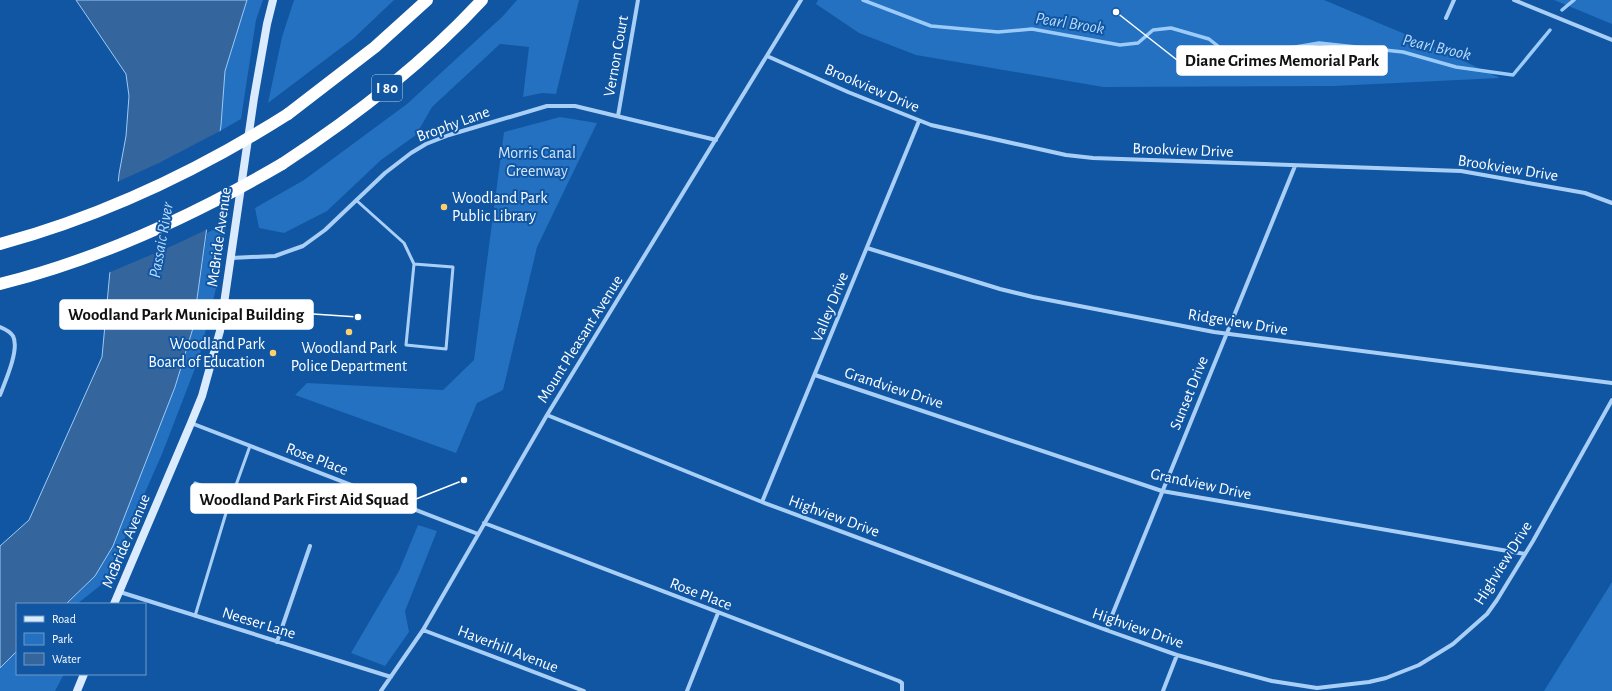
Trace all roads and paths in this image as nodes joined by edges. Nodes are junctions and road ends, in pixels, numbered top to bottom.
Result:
1 (273, 0) edge
2 (427, 0) edge
3 (482, 0) edge
4 (638, 0) edge
5 (801, 0) edge
6 (1454, 0) edge
7 (1514, 0) edge
8 (1446, 18) dead end
9 (1612, 40) edge
10 (767, 56) junction
11 (618, 116) junction
12 (919, 121) junction
13 (716, 140) junction
14 (1295, 166) junction
15 (356, 200) junction
16 (1612, 203) edge
17 (0, 244) edge
18 (867, 248) junction
19 (230, 258) junction
20 (414, 264) junction
21 (0, 284) edge
22 (0, 327) edge
23 (1226, 334) junction
24 (815, 375) junction
25 (1612, 383) edge
26 (0, 395) edge
27 (1612, 400) edge
28 (547, 415) junction
29 (191, 423) junction
30 (250, 446) junction
31 (195, 484) dead end
32 (1162, 491) junction
33 (232, 496) junction
34 (762, 502) junction
35 (484, 523) junction
36 (478, 534) junction
37 (310, 546) dead end
38 (1525, 554) junction
39 (120, 592) junction
40 (114, 603) edge
41 (718, 613) junction
42 (195, 616) junction
43 (423, 630) junction
44 (1106, 630) junction
45 (277, 642) junction
46 (1177, 655) junction
47 (84, 675) edge
48 (391, 677) junction
49 (77, 691) edge
50 (381, 691) edge
51 (584, 691) edge
52 (687, 691) edge
53 (902, 691) edge
54 (1163, 691) edge

1 - 19 main road, McBride Avenue
2 - 17 highway, I 80, bridge
3 - 21 highway, I 80, bridge
4 - 11 street, Vernon Court
5 - 10 street, Mount Pleasant Avenue
6 - 8 street
7 - 9 street
10 - 12 street, Brookview Drive
10 - 13 street, Mount Pleasant Avenue
11 - 13 street, Brophy Lane
11 - 15 street, Brophy Lane
12 - 14 street, Brookview Drive
12 - 18 street, Valley Drive
13 - 28 street, Mount Pleasant Avenue
14 - 16 street, Brookview Drive
14 - 23 street, Sunset Drive
15 - 19 street, Brophy Lane
15 - 20 lane
18 - 23 street, Ridgeview Drive
18 - 24 street, Valley Drive
19 - 29 main road, McBride Avenue
20 - 20 lane
22 - 26 street
23 - 25 street, Ridgeview Drive
23 - 32 street, Sunset Drive
24 - 32 street, Grandview Drive
24 - 34 street, Valley Drive
27 - 38 street, Highview Drive
28 - 34 street, Highview Drive
28 - 35 street, Mount Pleasant Avenue
29 - 30 street, Rose Place
29 - 39 main road, McBride Avenue
30 - 33 lane
30 - 36 street, Rose Place
31 - 33 lane
32 - 38 street, Grandview Drive
32 - 44 street, Sunset Drive
33 - 42 lane
34 - 44 street, Highview Drive
35 - 36 street, Mount Pleasant Avenue
35 - 41 street, Rose Place
36 - 43 street, Mount Pleasant Avenue
37 - 45 street
38 - 46 street, Highview Drive
39 - 40 main road, McBride Avenue
39 - 42 street, Neeser Lane
41 - 52 street
41 - 53 street, Rose Place
42 - 45 street, Neeser Lane
43 - 48 street, Mount Pleasant Avenue
43 - 51 street, Haverhill Avenue
44 - 46 street, Highview Drive
45 - 48 street, Neeser Lane
46 - 54 street
47 - 49 main road
48 - 50 street, Mount Pleasant Avenue

